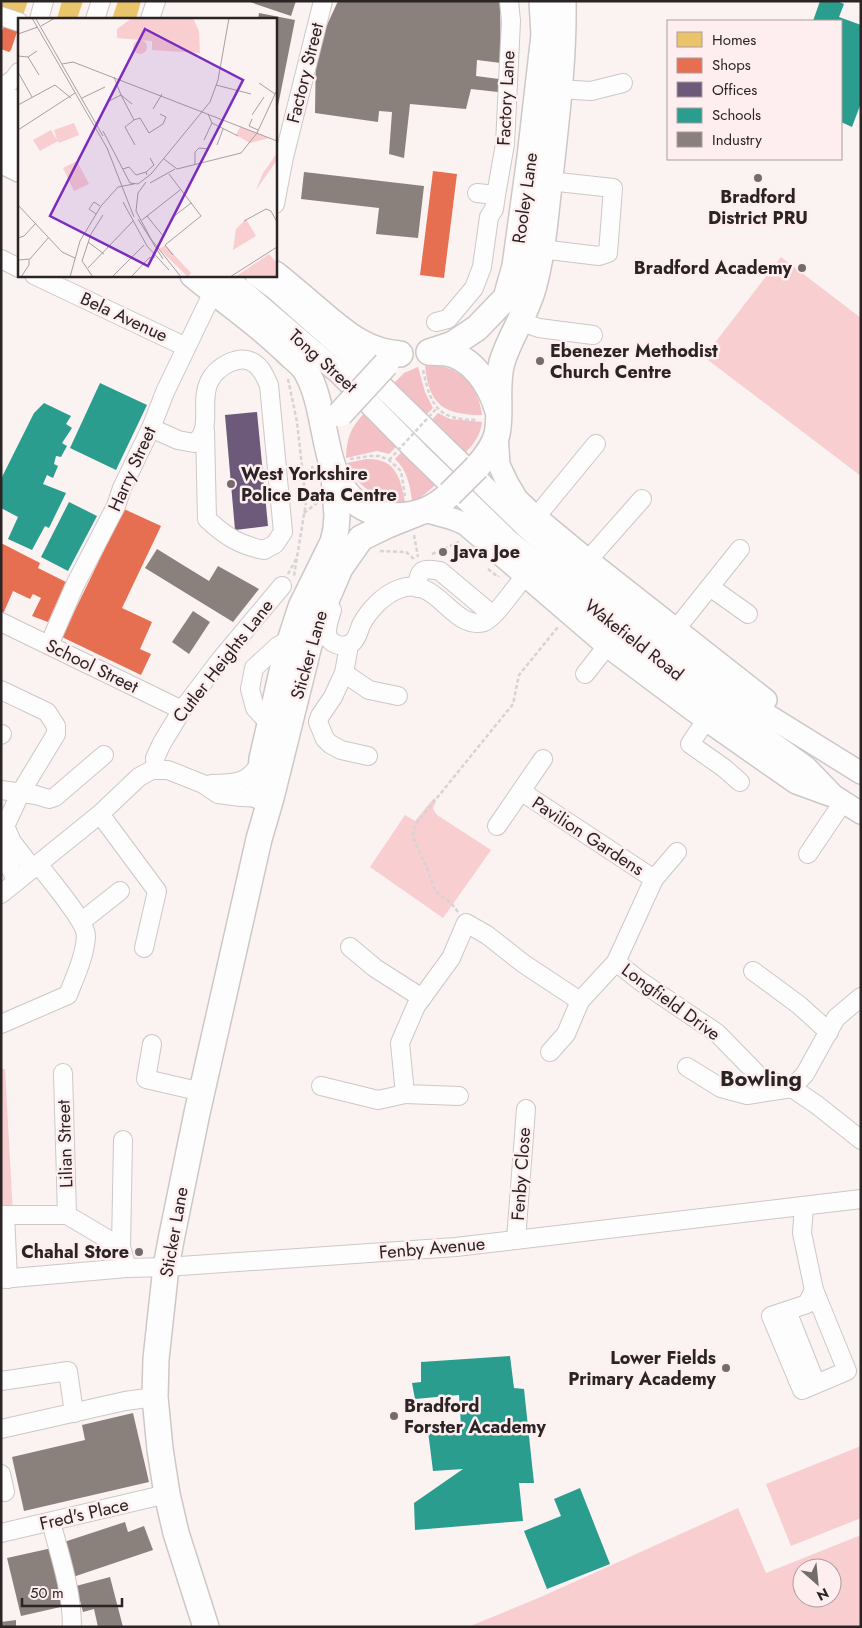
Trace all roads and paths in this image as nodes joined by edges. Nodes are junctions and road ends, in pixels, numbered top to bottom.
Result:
1 (44, 1) edge
2 (101, 1) edge
3 (156, 1) edge
4 (323, 1) edge
5 (509, 1) edge
6 (542, 1) edge
7 (563, 1) edge
8 (1, 16) edge
9 (39, 18) edge
10 (95, 18) edge
11 (150, 18) edge
12 (18, 22) edge
13 (18, 73) edge
14 (623, 83) dead end
15 (1, 87) edge
16 (558, 89) junction
17 (1, 97) edge
18 (18, 105) edge
19 (1, 117) edge
20 (18, 125) edge
21 (1, 138) edge
22 (18, 146) edge
23 (1, 160) edge
24 (18, 168) edge
25 (549, 181) junction
26 (477, 193) dead end
27 (276, 199) edge
28 (495, 202) junction
29 (541, 249) junction
30 (1, 259) edge
31 (18, 268) edge
32 (276, 275) edge
33 (36, 276) edge
34 (196, 276) edge
35 (257, 276) edge
36 (218, 283) edge
37 (436, 322) dead end
38 (521, 322) junction
39 (594, 335) dead end
40 (186, 347) junction
41 (393, 359) junction
42 (426, 359) junction
43 (437, 408) junction
44 (491, 422) junction
45 (151, 428) junction
46 (205, 430) junction
47 (435, 436) joint
48 (596, 444) dead end
49 (319, 452) junction
50 (418, 453) joint
51 (389, 460) junction
52 (332, 473) junction
53 (316, 494) dead end
54 (642, 499) dead end
55 (304, 513) dead end
56 (415, 514) junction
57 (536, 517) junction
58 (740, 548) dead end
59 (298, 555) dead end
60 (588, 560) junction
61 (419, 561) dead end
62 (340, 568) junction
63 (525, 576) junction
64 (282, 586) joint
65 (710, 587) junction
66 (569, 614) junction
67 (747, 616) dead end
68 (1, 622) edge
69 (676, 629) junction
70 (49, 644) junction
71 (347, 646) junction
72 (607, 646) junction
73 (344, 674) junction
74 (585, 674) dead end
75 (1, 690) edge
76 (398, 696) dead end
77 (182, 710) junction
78 (706, 720) junction
79 (104, 755) dead end
80 (368, 756) dead end
81 (262, 759) junction
82 (543, 759) dead end
83 (840, 759) junction
84 (156, 769) junction
85 (861, 773) edge
86 (740, 782) dead end
87 (202, 784) junction
88 (1, 790) edge
89 (21, 792) junction
90 (522, 792) junction
91 (265, 798) junction
92 (846, 804) edge
93 (100, 814) junction
94 (497, 826) dead end
95 (3, 831) edge
96 (1, 851) edge
97 (677, 852) dead end
98 (808, 854) dead end
99 (36, 867) junction
100 (654, 879) junction
101 (17, 881) junction
102 (120, 891) dead end
103 (1, 894) edge
104 (82, 922) junction
105 (466, 923) junction
106 (350, 947) dead end
107 (144, 948) dead end
108 (616, 962) junction
109 (753, 971) dead end
110 (861, 997) edge
111 (422, 998) junction
112 (580, 1001) junction
113 (1, 1024) edge
114 (829, 1032) junction
115 (152, 1044) dead end
116 (550, 1052) dead end
117 (687, 1067) dead end
118 (63, 1073) dead end
119 (321, 1086) dead end
120 (792, 1088) junction
121 (202, 1092) junction
122 (405, 1094) junction
123 (459, 1096) dead end
124 (526, 1109) dead end
125 (122, 1140) dead end
126 (861, 1140) edge
127 (861, 1199) edge
128 (804, 1206) junction
129 (3, 1215) edge
130 (67, 1215) junction
131 (516, 1240) junction
132 (121, 1246) junction
133 (166, 1267) junction
134 (127, 1268) junction
135 (5, 1279) edge
136 (814, 1290) junction
137 (1, 1380) edge
138 (155, 1397) junction
139 (74, 1413) junction
140 (1, 1429) edge
141 (1, 1474) edge
142 (5, 1492) dead end
143 (167, 1494) junction
144 (51, 1522) junction
145 (1, 1534) edge
146 (72, 1627) edge
147 (206, 1627) edge

1 - 9 street
2 - 10 street
3 - 11 street
4 - 27 street, Factory Street
5 - 28 street, Factory Lane
6 - 42 highway, Rooley Lane
7 - 16 highway, Rooley Lane
8 - 12 street
13 - 15 street
14 - 16 street
16 - 25 highway, Rooley Lane
17 - 18 highway
19 - 20 main road
21 - 22 main road
23 - 24 highway
25 - 29 highway, Rooley Lane
25 - 29 street, Rooley Lane
26 - 28 street
28 - 37 street, Factory Lane
29 - 38 highway, Rooley Lane
30 - 31 street
32 - 41 highway
33 - 40 street, Bela Avenue
34 - 36 highway
35 - 47 main road, Tong Street
36 - 40 street, Harry Street
36 - 49 highway
36 - 50 main road, Tong Street
38 - 39 street
38 - 44 highway, Rooley Lane
40 - 45 street, Harry Street
41 - 42 highway
41 - 49 highway, bridge
42 - 43 path
42 - 44 highway
43 - 44 path
43 - 51 path, bridge
44 - 56 highway, Sticker Lane, bridge
44 - 57 main road
45 - 46 street
45 - 70 street, Harry Street
46 - 46 street
47 - 83 main road, Wakefield Road
48 - 57 street
49 - 52 highway
49 - 52 path
50 - 92 main road, Wakefield Road
51 - 52 path
51 - 56 path
52 - 56 highway
52 - 81 highway, Sticker Lane
53 - 55 path
54 - 60 street
56 - 61 path
56 - 62 highway, Sticker Lane
56 - 63 main road
57 - 60 main road
58 - 65 street
59 - 64 path, Cutler Heights Lane
60 - 69 main road
62 - 71 street
62 - 91 highway, Sticker Lane
63 - 66 main road
63 - 71 street
64 - 77 street, Cutler Heights Lane
65 - 67 street
65 - 69 street
66 - 72 main road
66 - 105 path
68 - 70 street, School Street
69 - 83 main road
70 - 77 street, School Street
71 - 73 street
72 - 74 street
72 - 78 main road
73 - 76 street
73 - 80 street
75 - 89 street
77 - 84 street, Cutler Heights Lane
78 - 86 street
78 - 92 main road
79 - 89 street
81 - 87 street
81 - 91 highway, Sticker Lane
82 - 90 street
83 - 85 main road, Wakefield Road
84 - 87 street
84 - 93 street
87 - 91 street
88 - 89 street
89 - 95 street
90 - 94 street
90 - 100 street, Pavilion Gardens
91 - 121 highway, Sticker Lane
92 - 98 street
93 - 99 street
93 - 107 street
95 - 99 street
96 - 101 street
97 - 100 street
99 - 101 street
99 - 104 street
100 - 108 street, Pavilion Gardens
101 - 103 street
102 - 104 street
104 - 113 street
105 - 111 street
105 - 112 street
106 - 111 street
108 - 112 street, Longfield Drive
108 - 120 street, Longfield Drive
109 - 114 street
110 - 114 street
111 - 122 street
112 - 116 street, Longfield Drive
114 - 120 street
115 - 121 street
117 - 120 street
118 - 130 street, Lilian Street
119 - 122 street
120 - 126 street, Longfield Drive
121 - 133 highway, Sticker Lane
122 - 123 street
124 - 131 street, Fenby Close
125 - 132 street
127 - 128 street, Fenby Avenue
128 - 131 street, Fenby Avenue
128 - 136 street
129 - 130 street
129 - 135 street
130 - 132 street
131 - 133 street, Fenby Avenue
132 - 134 street
133 - 134 street, Fenby Avenue
133 - 138 highway, Sticker Lane
134 - 135 street, Fenby Avenue
136 - 136 street
137 - 139 street
138 - 139 street
138 - 143 highway, Sticker Lane
139 - 140 street
141 - 142 street
143 - 144 street, Fred's Place
143 - 147 highway, Sticker Lane
144 - 145 street, Fred's Place
144 - 146 street

